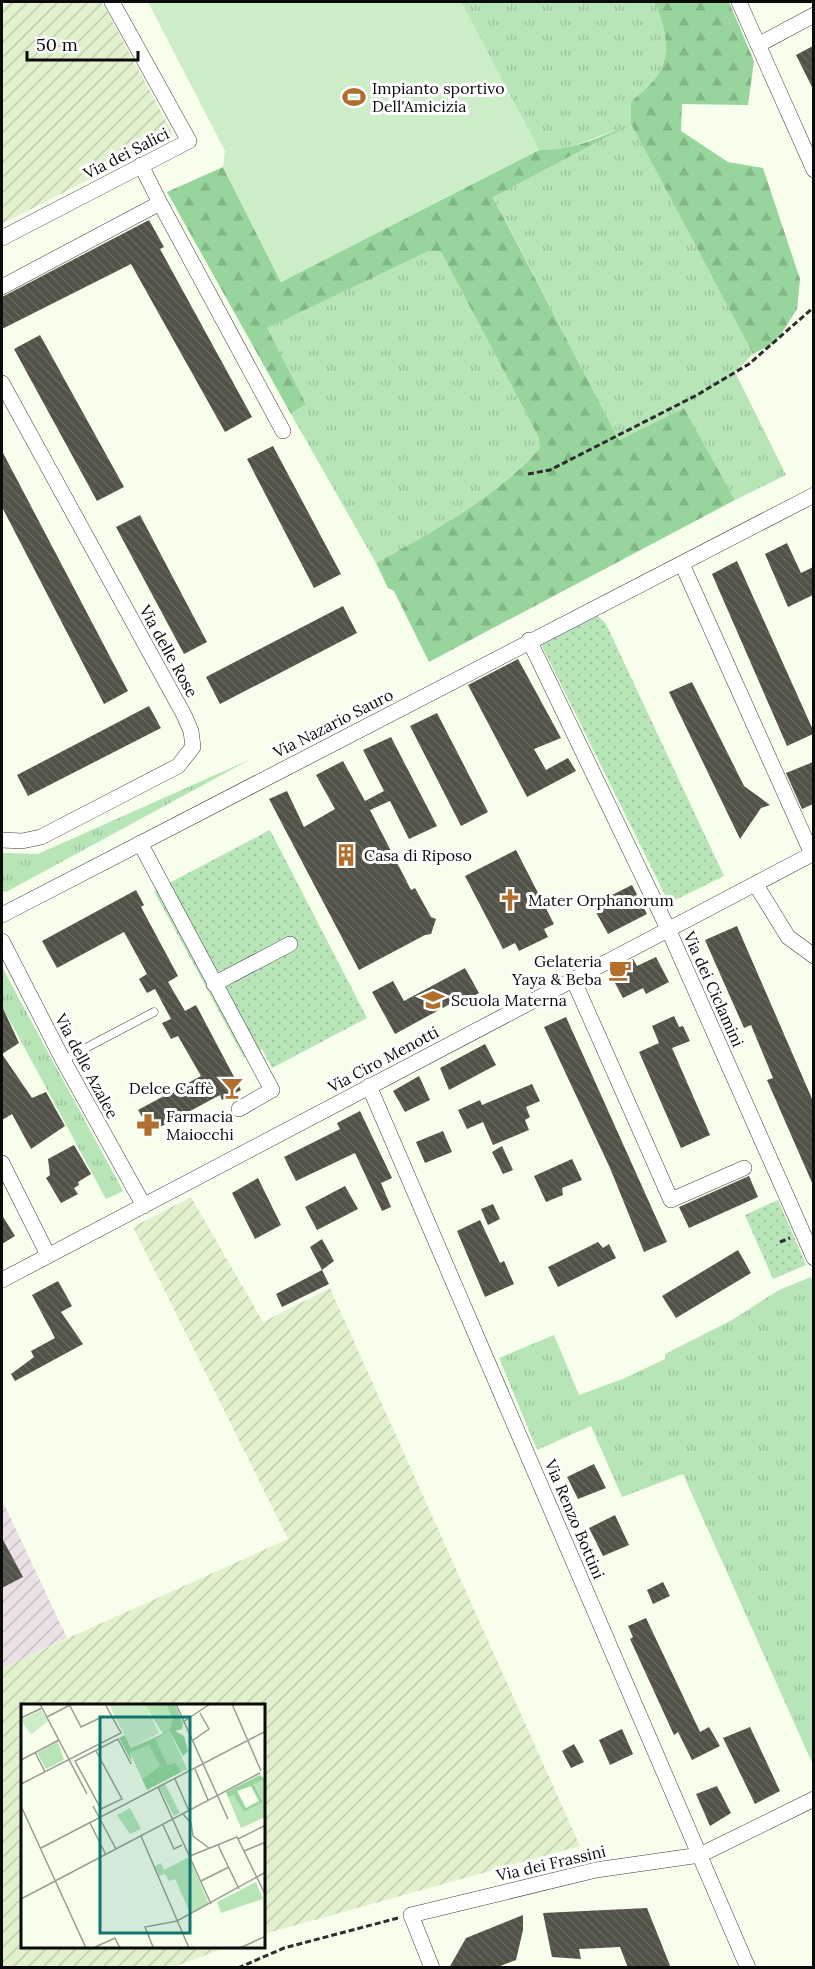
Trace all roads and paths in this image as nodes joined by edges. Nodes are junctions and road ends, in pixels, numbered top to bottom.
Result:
1 (112, 2) edge
2 (739, 2) edge
3 (813, 15) edge
4 (758, 45) junction
5 (141, 165) junction
6 (813, 170) edge
7 (160, 203) junction
8 (2, 238) edge
9 (2, 287) edge
10 (813, 307) edge
11 (2, 383) edge
12 (283, 431) dead end
13 (528, 474) dead end
14 (813, 495) edge
15 (682, 564) junction
16 (529, 640) junction
17 (2, 840) edge
18 (140, 843) junction
19 (813, 854) edge
20 (756, 885) junction
21 (2, 915) edge
22 (669, 931) junction
23 (2, 941) edge
24 (290, 944) dead end
25 (813, 956) edge
26 (573, 979) junction
27 (214, 984) junction
28 (154, 1012) dead end
29 (63, 1060) junction
30 (369, 1086) junction
31 (239, 1109) dead end
32 (2, 1163) edge
33 (744, 1168) dead end
34 (144, 1206) junction
35 (48, 1255) junction
36 (813, 1258) edge
37 (2, 1280) edge
38 (813, 1799) edge
39 (700, 1856) junction
40 (411, 1915) junction
41 (238, 1968) edge
42 (432, 1968) edge
43 (748, 1968) edge

1 - 5 street, Via dei Salici
2 - 4 street
3 - 4 street
4 - 6 street
5 - 7 street
5 - 8 street, Via dei Salici
7 - 9 street
7 - 12 street
10 - 13 path
11 - 17 street, Via delle Rose
14 - 15 street, Via Nazario Sauro
15 - 16 street, Via Nazario Sauro
15 - 19 street
16 - 18 street, Via Nazario Sauro
16 - 22 street, Via dei Ciclamini
18 - 21 street, Via Nazario Sauro
18 - 27 street
19 - 20 street, Via Ciro Menotti
20 - 22 street, Via Ciro Menotti
20 - 25 street
22 - 26 street, Via Ciro Menotti
22 - 36 street, Via dei Ciclamini
23 - 29 street, Via delle Azalee
24 - 27 street
26 - 30 street, Via Ciro Menotti
26 - 33 street
27 - 31 street
28 - 29 lane
29 - 34 street, Via delle Azalee
30 - 34 street, Via Ciro Menotti
30 - 39 street, Via Renzo Bottini
32 - 35 street
34 - 35 street, Via Ciro Menotti
35 - 37 street, Via Ciro Menotti
38 - 39 street, Via dei Frassini
39 - 40 street, Via dei Frassini
39 - 43 street, Via Renzo Bottini
40 - 41 path
40 - 42 street

